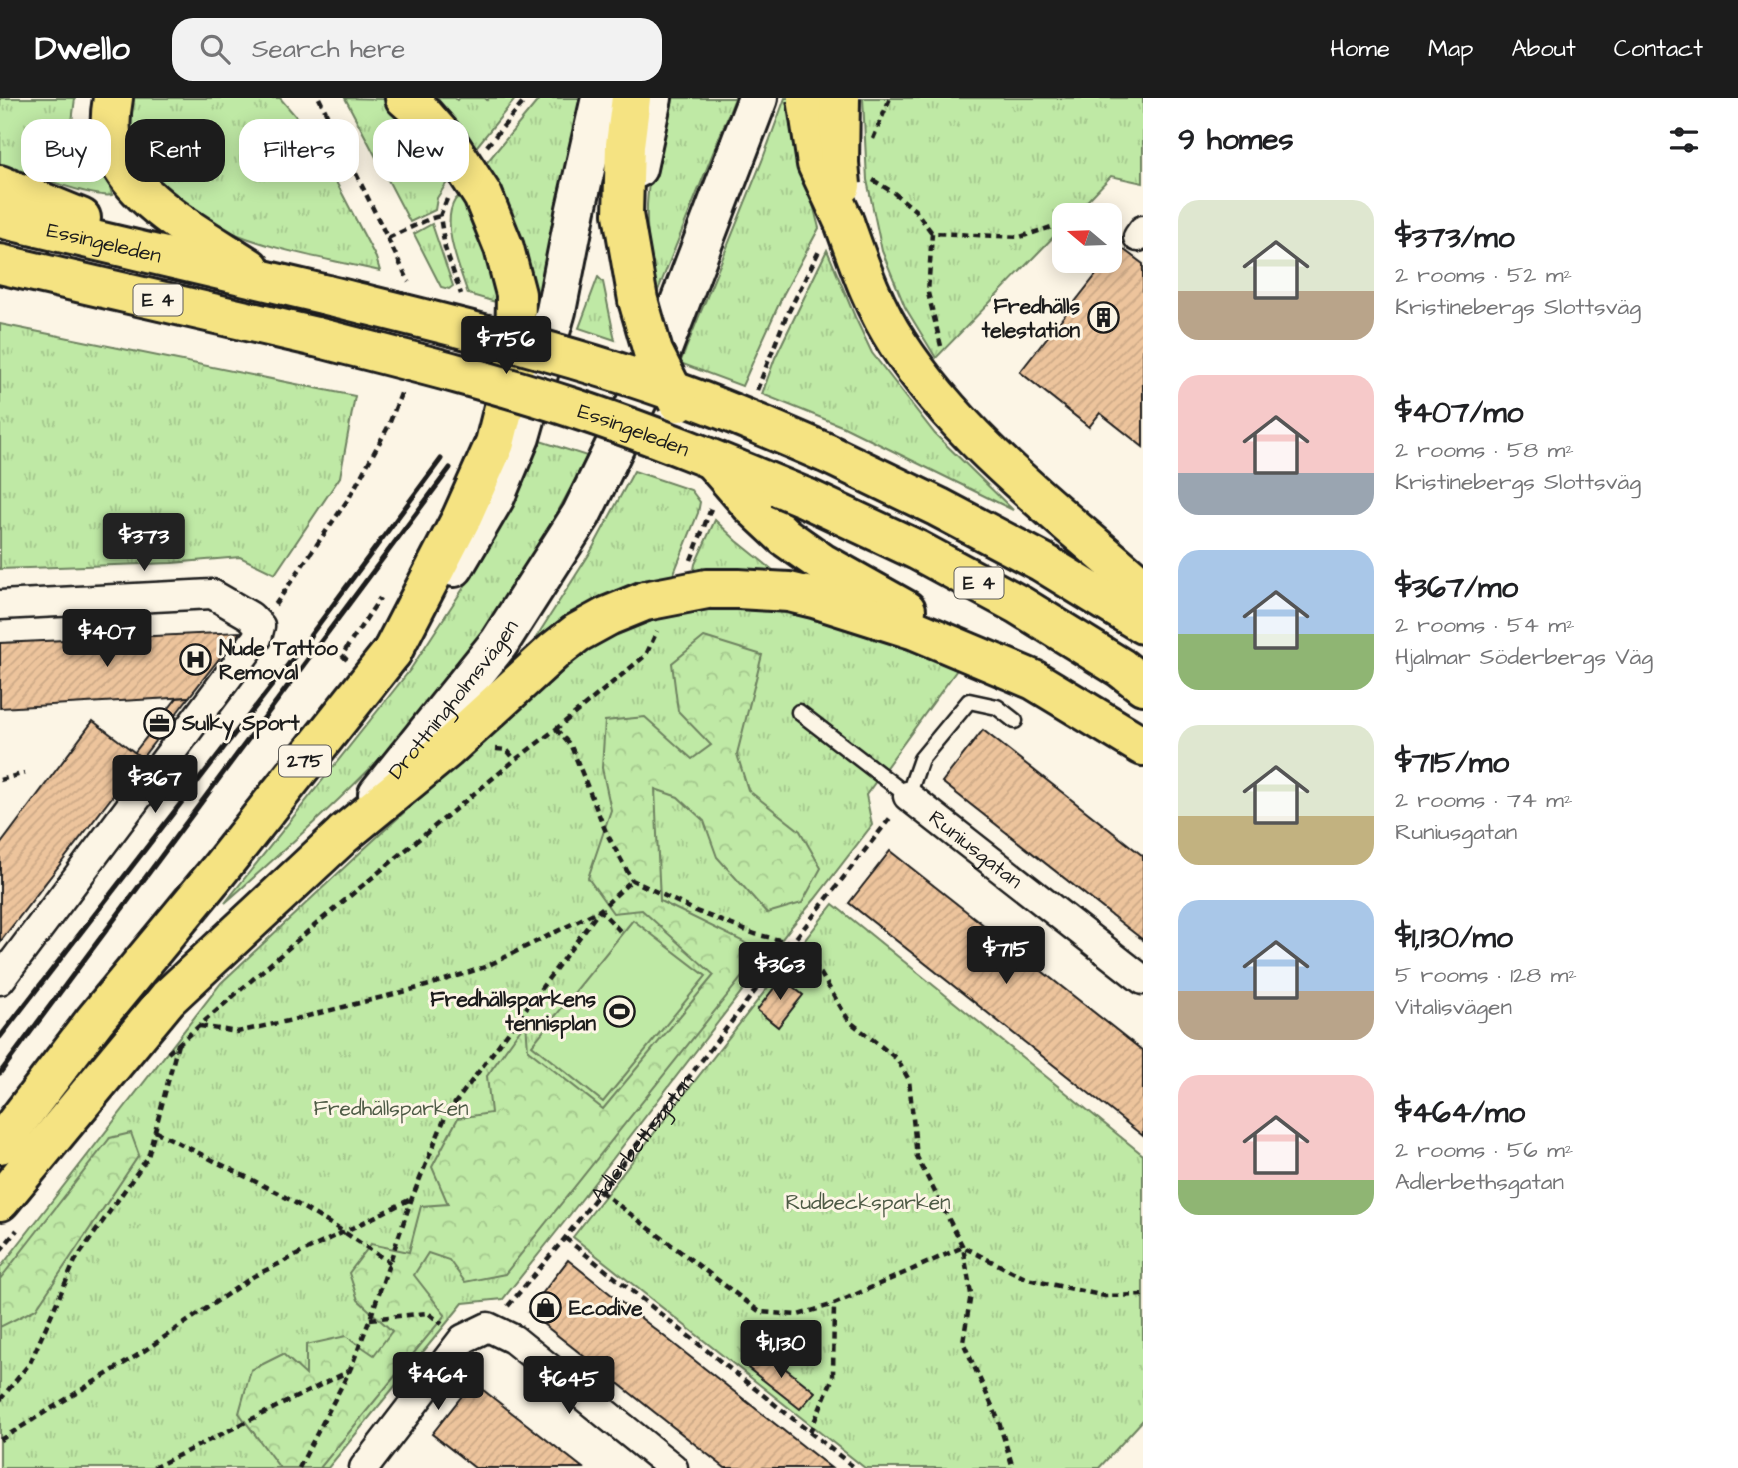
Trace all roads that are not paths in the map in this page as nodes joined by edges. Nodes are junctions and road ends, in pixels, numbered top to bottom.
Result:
1 (113, 98) edge
2 (405, 98) edge
3 (601, 98) edge
4 (631, 98) edge
5 (652, 98) edge
6 (758, 98) edge
7 (807, 98) edge
8 (840, 98) edge
9 (0, 185) edge
10 (0, 218) edge
11 (844, 222) junction
12 (140, 251) junction
13 (0, 264) edge
14 (635, 282) junction
15 (272, 283) junction
16 (1143, 588) edge
17 (0, 604) edge
18 (1143, 624) edge
19 (392, 652) junction
20 (1034, 680) junction
21 (1143, 685) edge
22 (799, 712) dead end
23 (1014, 721) dead end
24 (1143, 746) edge
25 (908, 796) junction
26 (345, 833) junction
27 (0, 980) edge
28 (1143, 980) edge
29 (0, 1144) edge
30 (0, 1201) edge
31 (364, 1468) edge
32 (673, 1468) edge

1 - 15 main road
2 - 19 main road
3 - 19 main road
4 - 14 main road
5 - 14 main road
6 - 26 main road, Drottningholmsvägen
7 - 11 main road, bridge
8 - 11 main road, bridge
9 - 12 main road
10 - 12 main road, Essingeleden / E 4
11 - 16 main road
12 - 15 main road, Essingeleden / E 4
13 - 21 main road, Essingeleden / E 4, bridge
14 - 20 main road, bridge
15 - 18 main road, Essingeleden / E 4, bridge
17 - 27 street
19 - 29 main road, 275
20 - 24 main road
20 - 26 main road, bridge
22 - 25 lane
23 - 25 lane
25 - 28 street, Runiusgatan
26 - 30 main road, Drottningholmsvägen
31 - 32 street

